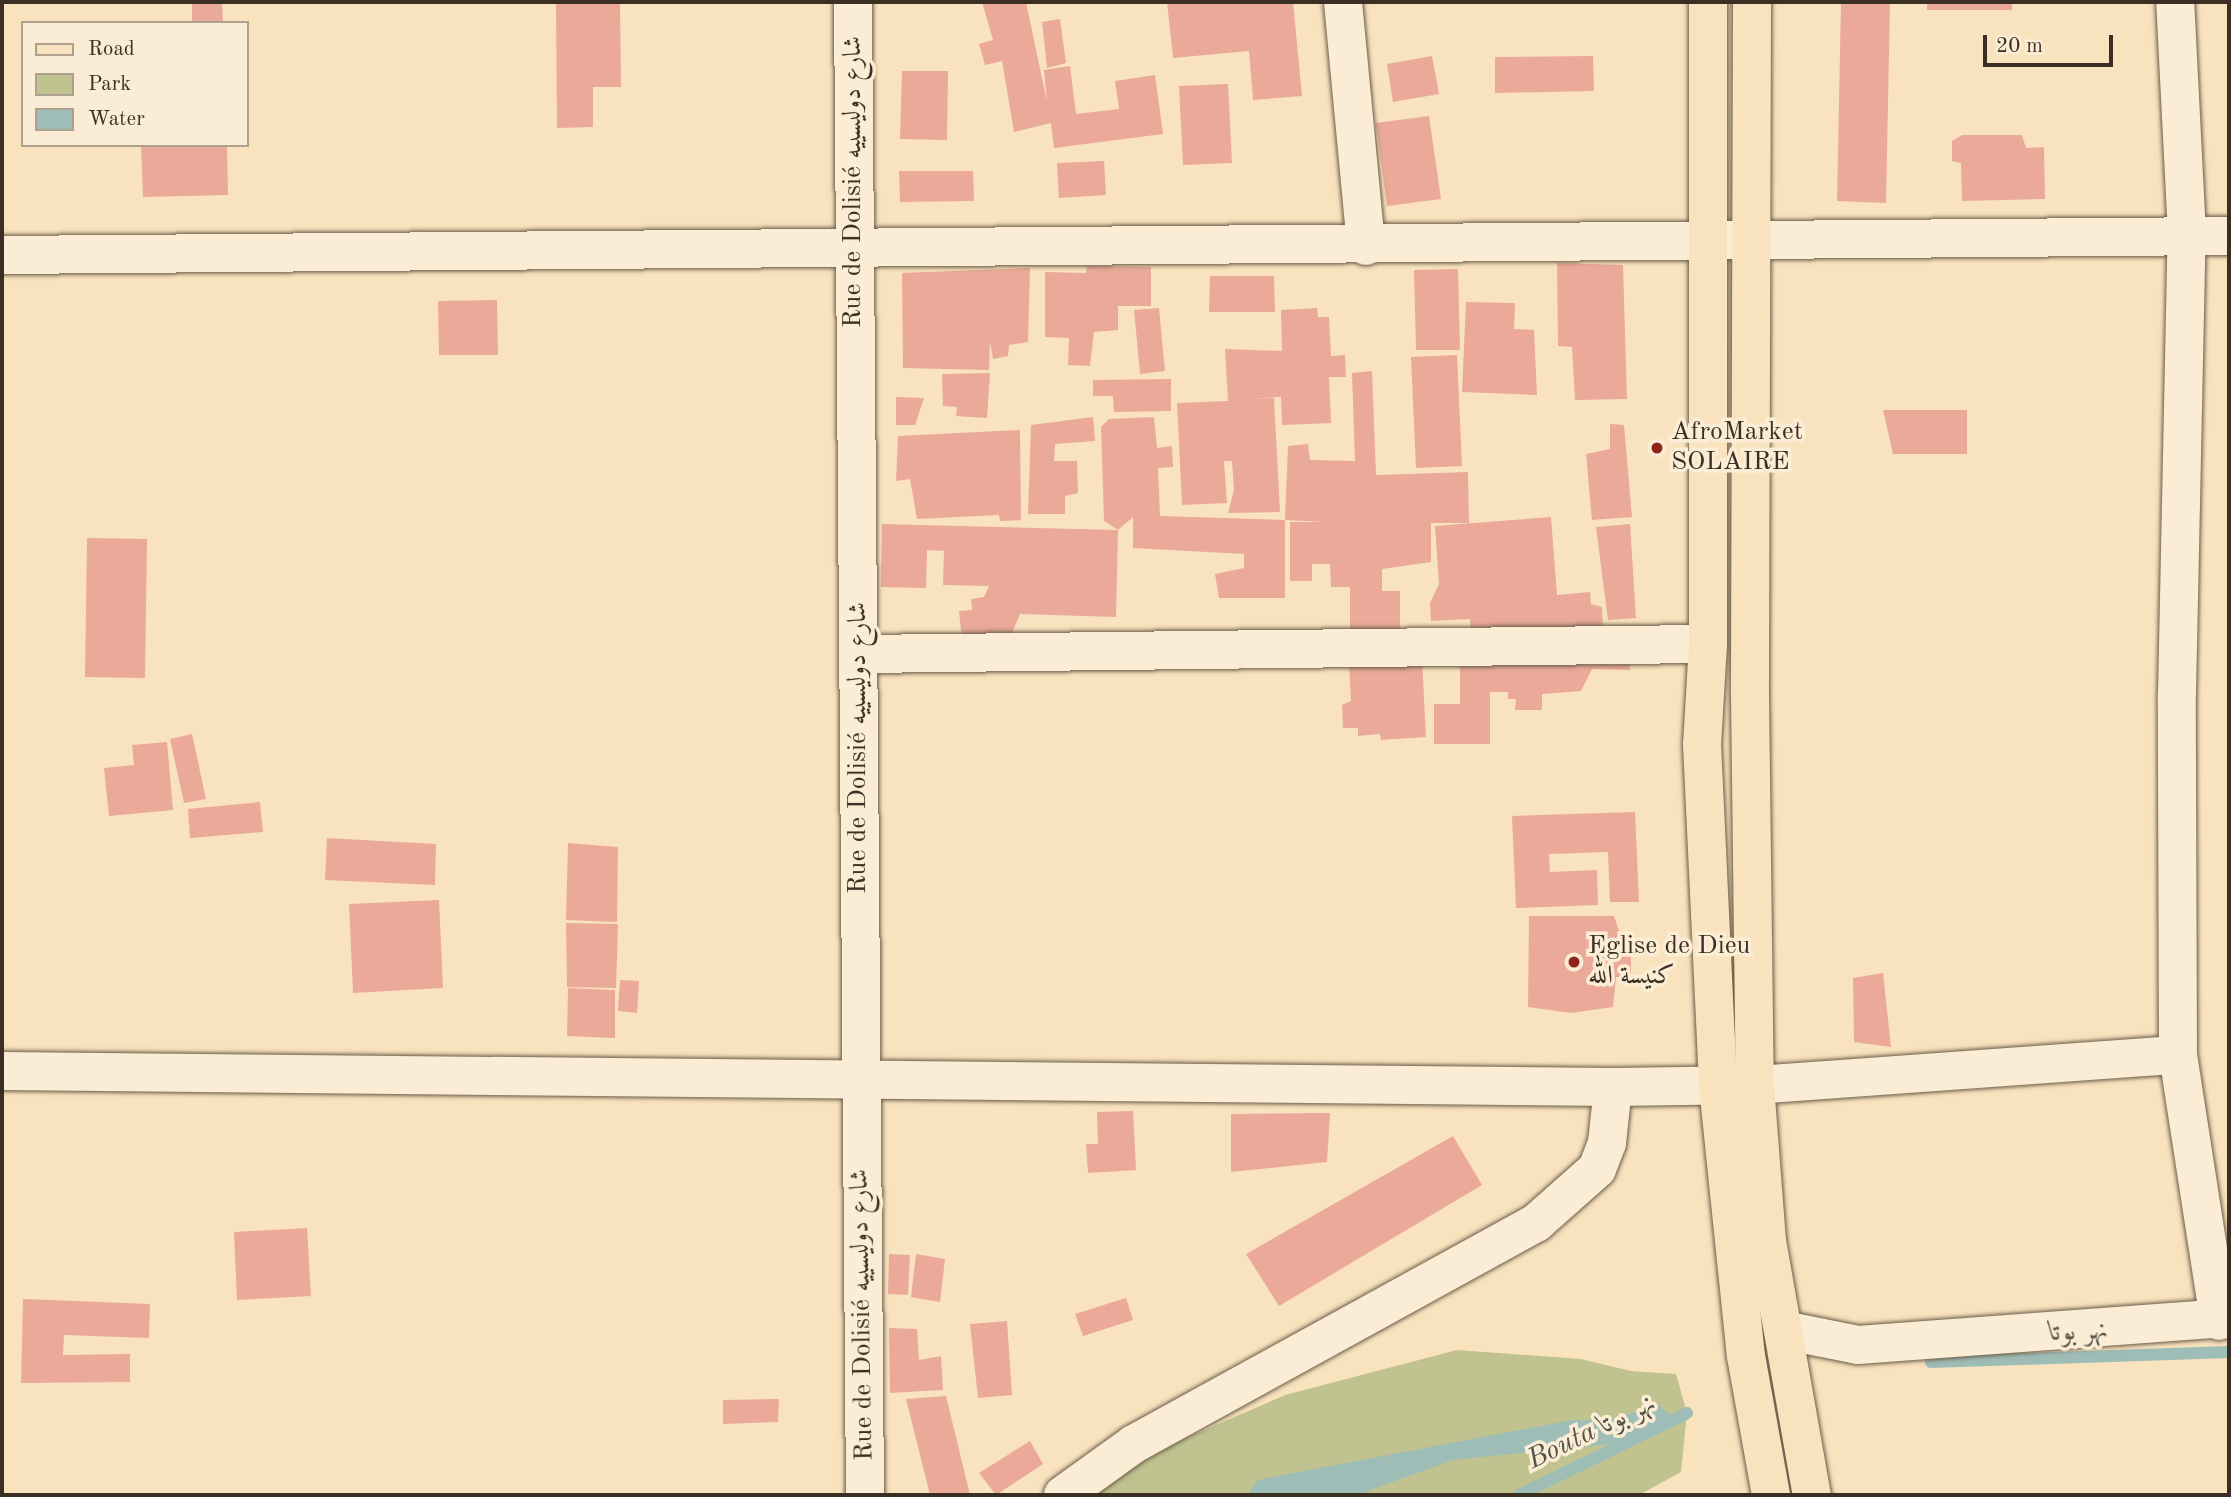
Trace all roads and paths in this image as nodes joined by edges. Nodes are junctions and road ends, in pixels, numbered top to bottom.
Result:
1 (853, 2) edge
2 (1343, 2) edge
3 (1708, 2) edge
4 (1752, 2) edge
5 (2175, 2) edge
6 (2188, 235) junction
7 (1753, 236) junction
8 (2229, 236) edge
9 (1706, 237) junction
10 (1366, 246) junction
11 (855, 247) junction
12 (2, 255) edge
13 (1708, 644) junction
14 (860, 654) junction
15 (2178, 1055) junction
16 (2, 1071) edge
17 (861, 1079) junction
18 (1737, 1085) junction
19 (1613, 1087) junction
20 (2224, 1320) edge
21 (1784, 1342) junction
22 (1810, 1485) edge
23 (1770, 1488) edge
24 (865, 1495) edge
25 (1063, 1495) edge

1 - 11 street, Rue de Dolisié شارع دوليسييه
2 - 10 street
3 - 9 main road
4 - 7 main road
5 - 6 street
6 - 7 street
6 - 8 street
6 - 15 street
7 - 9 street
7 - 18 main road
9 - 10 street
9 - 13 main road
10 - 11 street
11 - 12 street
11 - 14 street, Rue de Dolisié شارع دوليسييه
13 - 14 street
13 - 18 main road
14 - 17 street, Rue de Dolisié شارع دوليسييه
15 - 18 street
15 - 20 street
16 - 17 street
17 - 19 street
17 - 24 street, Rue de Dolisié شارع دوليسييه
18 - 19 street
18 - 21 main road
18 - 23 main road
19 - 25 street
20 - 21 street
21 - 22 main road

